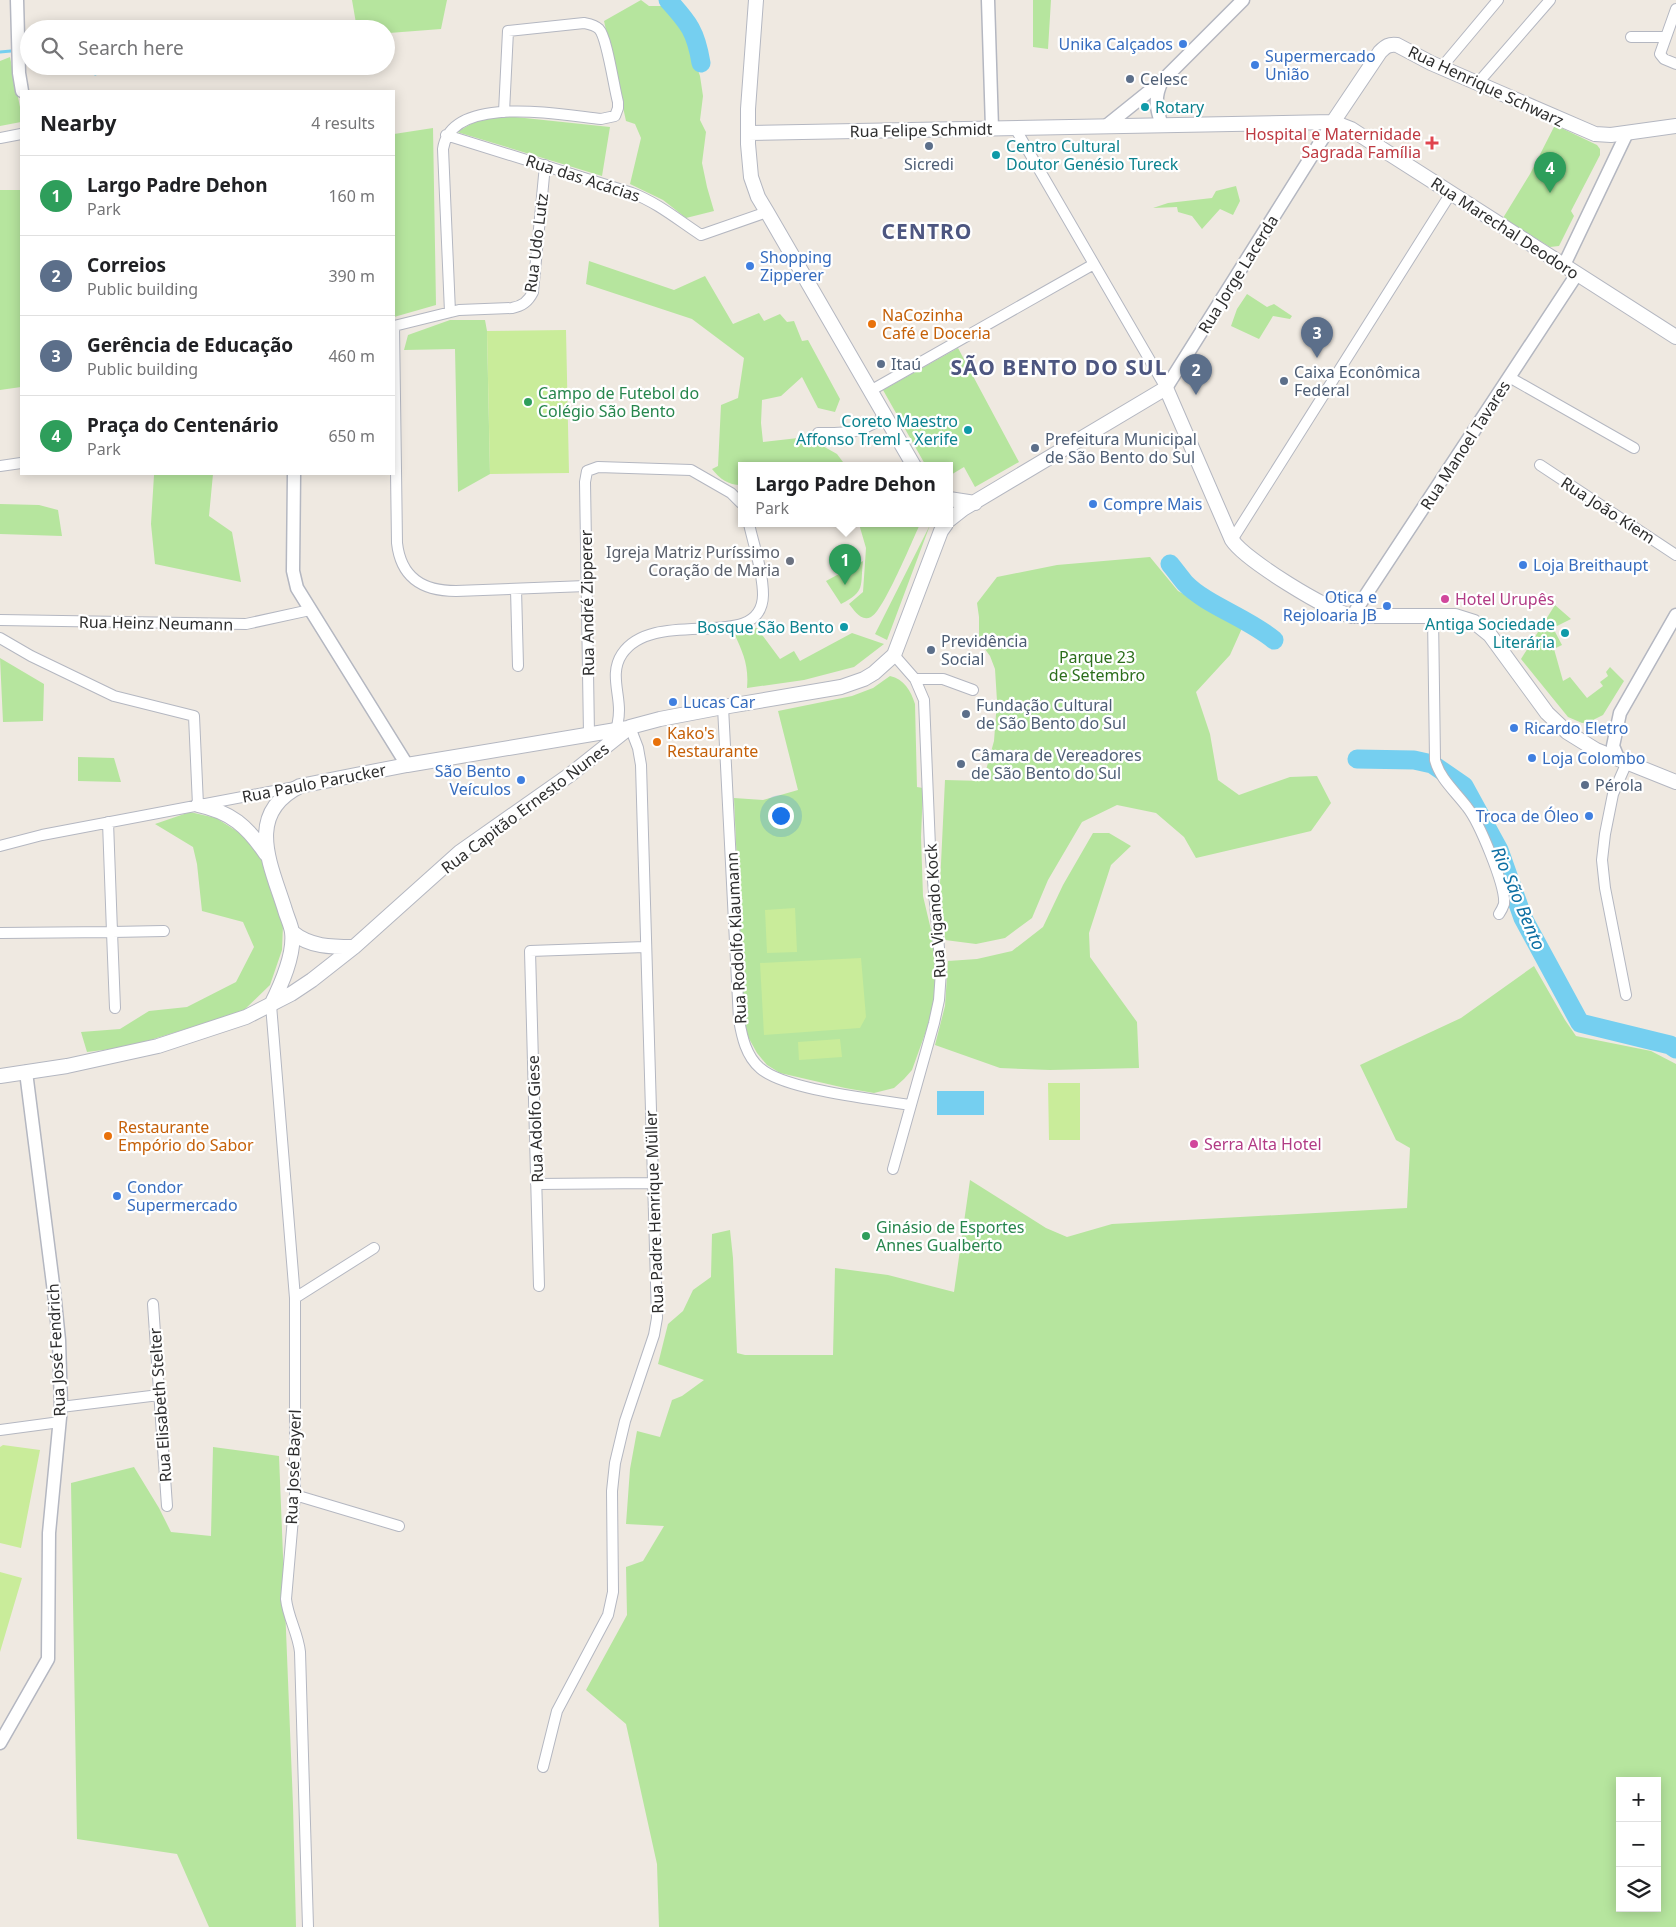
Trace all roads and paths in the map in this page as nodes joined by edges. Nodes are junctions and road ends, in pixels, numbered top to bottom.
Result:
1 (17, 0) edge
2 (756, 0) edge
3 (988, 0) edge
4 (1243, 0) edge
5 (1498, 0) edge
6 (1550, 0) edge
7 (1676, 9) edge
8 (1631, 37) dead end
9 (1665, 38) junction
10 (1676, 64) edge
11 (1441, 68) junction
12 (1162, 81) junction
13 (1477, 84) junction
14 (22, 90) edge
15 (504, 112) junction
16 (1333, 122) junction
17 (1162, 125) junction
18 (1106, 126) junction
19 (1676, 126) edge
20 (992, 128) junction
21 (1015, 128) junction
22 (748, 133) junction
23 (1627, 133) junction
24 (20, 134) edge
25 (446, 135) junction
26 (0, 138) edge
27 (545, 165) junction
28 (1451, 193) junction
29 (767, 212) junction
30 (1094, 264) junction
31 (1564, 266) junction
32 (1577, 274) junction
33 (450, 312) junction
34 (395, 326) edge
35 (1676, 337) edge
36 (1509, 377) junction
37 (1166, 388) junction
38 (870, 391) junction
39 (885, 417) junction
40 (818, 433) dead end
41 (395, 448) edge
42 (1634, 448) dead end
43 (912, 462) edge
44 (20, 463) edge
45 (1540, 465) dead end
46 (0, 466) edge
47 (294, 475) edge
48 (738, 499) edge
49 (953, 500) edge
50 (975, 503) junction
51 (953, 516) edge
52 (750, 527) edge
53 (943, 527) edge
54 (1232, 540) junction
55 (1676, 555) edge
56 (586, 586) junction
57 (516, 589) junction
58 (310, 610) junction
59 (1676, 615) edge
60 (1352, 616) junction
61 (1433, 616) junction
62 (0, 620) edge
63 (0, 638) edge
64 (894, 655) junction
65 (518, 666) dead end
66 (915, 679) junction
67 (973, 690) dead end
68 (723, 707) junction
69 (619, 710) junction
70 (635, 726) junction
71 (589, 734) junction
72 (614, 736) junction
73 (597, 754) junction
74 (1622, 760) junction
75 (406, 765) junction
76 (1676, 782) edge
77 (300, 786) junction
78 (198, 805) junction
79 (108, 822) junction
80 (0, 846) edge
81 (268, 856) junction
82 (1499, 914) dead end
83 (164, 931) dead end
84 (112, 932) junction
85 (292, 932) junction
86 (0, 933) edge
87 (354, 946) junction
88 (645, 947) junction
89 (1626, 995) dead end
90 (271, 1005) junction
91 (115, 1008) dead end
92 (26, 1072) junction
93 (0, 1076) edge
94 (910, 1105) junction
95 (893, 1169) dead end
96 (653, 1183) junction
97 (536, 1184) junction
98 (374, 1248) dead end
99 (539, 1286) dead end
100 (295, 1298) junction
101 (152, 1304) dead end
102 (159, 1395) junction
103 (61, 1407) junction
104 (60, 1422) junction
105 (0, 1430) edge
106 (294, 1496) junction
107 (167, 1506) dead end
108 (399, 1526) dead end
109 (0, 1743) edge
110 (543, 1768) dead end
111 (308, 1927) edge

1 - 14 street
2 - 22 main road
3 - 20 street
4 - 12 street
5 - 11 street
6 - 13 street
7 - 9 street
8 - 9 street
9 - 10 street
11 - 13 main road, Rua Henrique Schwarz
11 - 16 main road, Rua Henrique Schwarz
12 - 17 street
12 - 18 street
13 - 23 main road, Rua Henrique Schwarz
15 - 15 street
15 - 25 street
16 - 17 main road, Rua Felipe Schmidt
16 - 28 main road, Rua Marechal Deodoro
16 - 37 street, Rua Jorge Lacerda
17 - 18 main road, Rua Felipe Schmidt
18 - 21 main road, Rua Felipe Schmidt
19 - 23 main road, Rua Henrique Schwarz
20 - 21 main road, Rua Felipe Schmidt
20 - 22 main road, Rua Felipe Schmidt
21 - 30 street
22 - 29 main road
23 - 31 street
24 - 26 street
25 - 27 street, Rua das Acácias
25 - 33 street
27 - 29 street, Rua das Acácias
27 - 33 street, Rua Udo Lutz
28 - 31 main road, Rua Marechal Deodoro
28 - 54 street
29 - 38 main road
30 - 37 street
30 - 38 street
31 - 32 main road, Rua Marechal Deodoro
32 - 35 main road, Rua Marechal Deodoro
32 - 36 street, Rua Manoel Tavares
33 - 34 street
36 - 42 street
36 - 60 street, Rua Manoel Tavares
37 - 50 main road, Rua Jorge Lacerda
37 - 54 main road
38 - 39 main road
39 - 40 street
39 - 43 main road
41 - 57 street
44 - 46 street
45 - 55 street, Rua João Kiem
47 - 58 street
48 - 56 street, Rua André Zipperer
49 - 50 main road
50 - 51 main road, Rua Jorge Lacerda
52 - 69 street
53 - 64 main road, Rua Capitão Ernesto Nunes
54 - 60 main road
56 - 57 street
56 - 71 street, Rua André Zipperer
57 - 65 street
58 - 62 street, Rua Heinz Neumann
58 - 75 street
59 - 74 street
60 - 61 main road
61 - 74 main road
61 - 82 street
63 - 78 street
64 - 66 street, Rua Vigando Kock
64 - 68 main road, Rua Capitão Ernesto Nunes
66 - 67 street
66 - 94 street, Rua Vigando Kock
68 - 70 main road, Rua Capitão Ernesto Nunes
68 - 94 street, Rua Rodolfo Klaumann
69 - 70 street
69 - 72 street
70 - 72 main road, Rua Capitão Ernesto Nunes
70 - 88 street, Rua Padre Henrique Müller
71 - 72 main road, Rua Paulo Parucker
71 - 73 main road
71 - 75 main road, Rua Paulo Parucker
72 - 73 main road, Rua Capitão Ernesto Nunes
73 - 87 main road, Rua Capitão Ernesto Nunes
74 - 76 main road
74 - 89 street
75 - 77 main road, Rua Paulo Parucker
77 - 78 street, Rua Paulo Parucker
77 - 81 main road
78 - 79 street, Rua Paulo Parucker
78 - 81 main road
79 - 80 street, Rua Paulo Parucker
79 - 84 street
81 - 85 main road
83 - 84 street
84 - 86 street
84 - 91 street
85 - 87 main road
85 - 90 main road
87 - 90 main road, Rua Capitão Ernesto Nunes
88 - 96 street, Rua Padre Henrique Müller
88 - 97 street, Rua Adolfo Giese
90 - 92 main road, Rua Capitão Ernesto Nunes
90 - 100 street, Rua José Bayerl
92 - 93 main road, Rua Capitão Ernesto Nunes
92 - 103 street, Rua José Fendrich
94 - 95 street, Rua Vigando Kock
96 - 97 street
96 - 110 street, Rua Padre Henrique Müller
97 - 99 street, Rua Adolfo Giese
98 - 100 street
100 - 106 street, Rua José Bayerl
101 - 102 street, Rua Elisabeth Stelter
102 - 103 street
102 - 107 street, Rua Elisabeth Stelter
103 - 104 street, Rua José Fendrich
104 - 105 street
104 - 109 street, Rua José Fendrich
106 - 108 street
106 - 111 street, Rua José Bayerl

